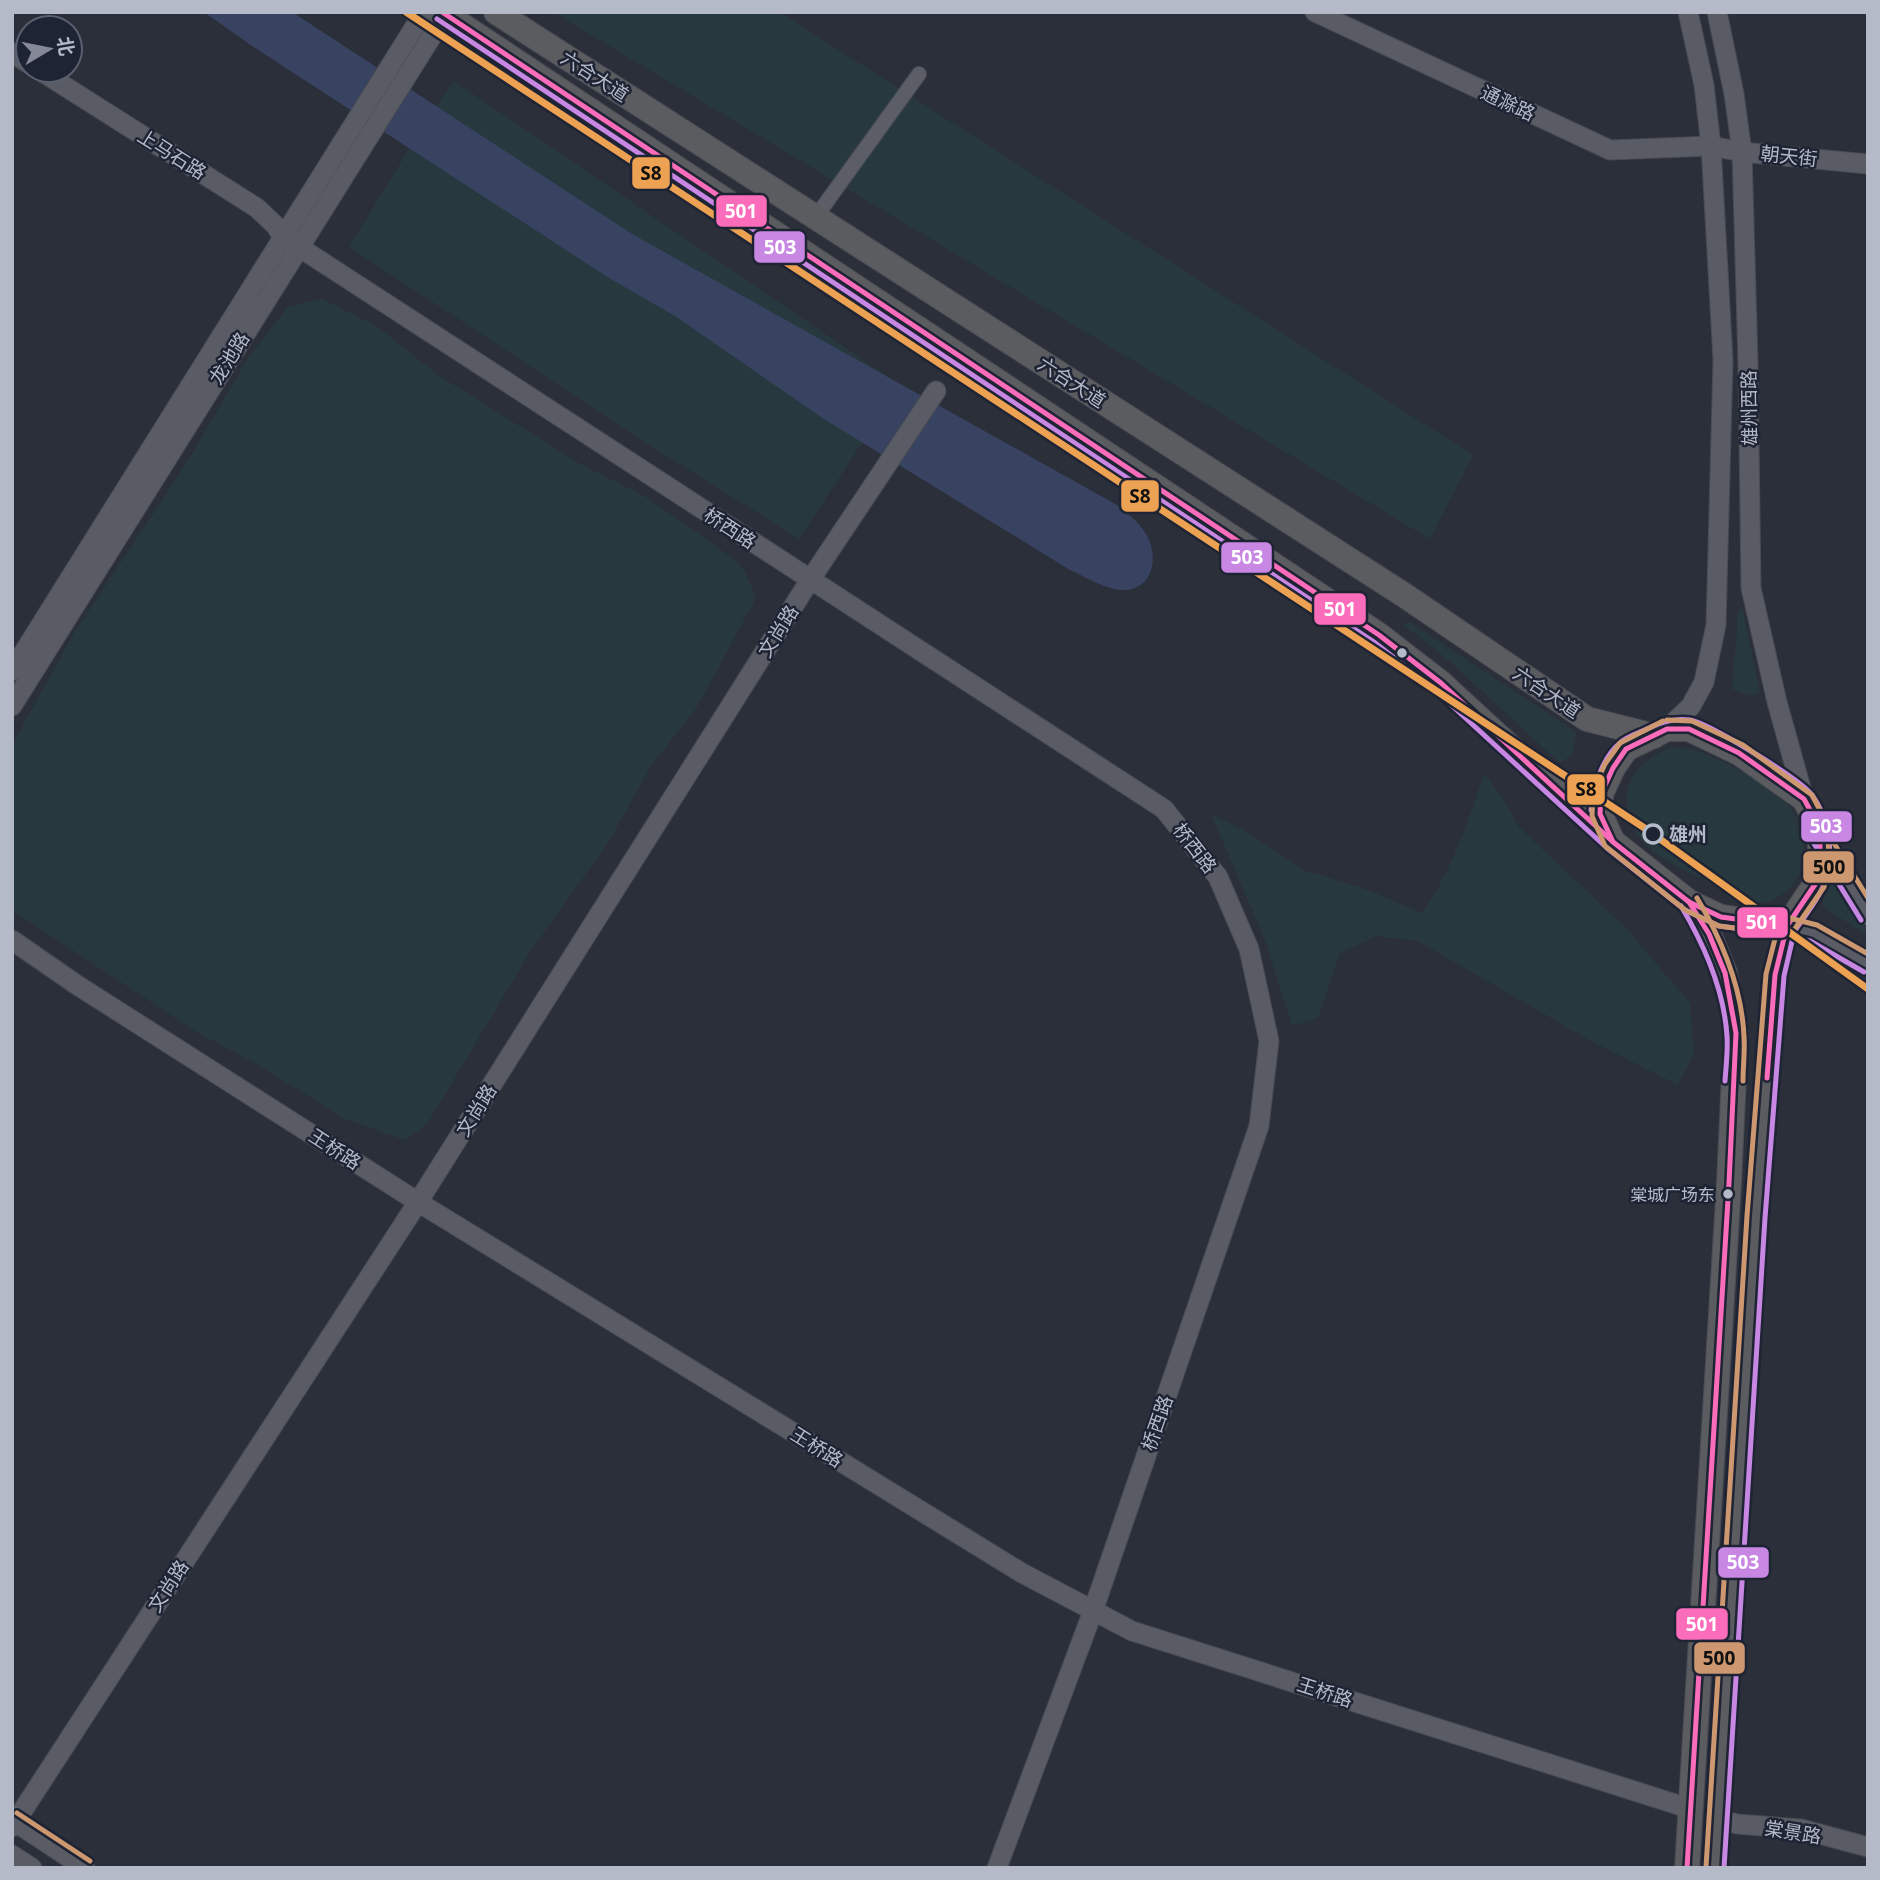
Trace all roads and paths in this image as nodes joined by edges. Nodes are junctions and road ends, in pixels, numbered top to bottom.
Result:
1 (496, 12) edge
2 (1315, 12) edge
3 (1688, 12) edge
4 (1717, 12) edge
5 (440, 13) edge
6 (919, 74) dead end
7 (60, 84) edge
8 (1711, 146) junction
9 (1742, 152) junction
10 (1868, 164) edge
11 (815, 218) junction
12 (290, 241) junction
13 (936, 391) dead end
14 (810, 580) junction
15 (12, 671) edge
16 (12, 706) edge
17 (1660, 732) junction
18 (1804, 799) junction
19 (1820, 837) junction
20 (1613, 842) junction
21 (1689, 902) junction
22 (1868, 915) edge
23 (1787, 926) junction
24 (12, 940) edge
25 (1868, 964) edge
26 (418, 1202) junction
27 (1093, 1611) junction
28 (1691, 1809) junction
29 (1719, 1819) junction
30 (13, 1823) edge
31 (1868, 1847) edge
32 (12, 1855) edge
33 (32, 1868) edge
34 (85, 1868) edge
35 (997, 1868) edge
36 (1687, 1868) edge
37 (1715, 1868) edge

1 - 11 highway, 六合大道
2 - 8 street, 通滁路
3 - 8 street, 雄州西路
4 - 9 street, 雄州西路
5 - 12 street, 龙池路
5 - 20 highway, 六合大道
6 - 11 street
7 - 12 street, 上马石路
8 - 9 street, 朝天街
8 - 17 street, 雄州西路
9 - 10 street, 朝天街
9 - 18 street, 雄州西路
11 - 17 highway, 六合大道
12 - 14 street, 桥西路
12 - 15 street, 龙池路
12 - 16 street, 龙池路
13 - 14 street, 文尚路
14 - 26 street, 文尚路
14 - 27 street, 桥西路
17 - 18 highway
17 - 20 highway
18 - 19 highway
19 - 22 street
19 - 23 highway
20 - 21 highway
21 - 23 highway
21 - 28 highway
23 - 25 street
23 - 29 highway
24 - 26 street, 王桥路
26 - 27 street, 王桥路
26 - 30 street, 文尚路
27 - 28 street, 王桥路
27 - 35 street, 桥西路
28 - 36 highway
29 - 31 street, 棠景路
29 - 37 highway
30 - 34 street
32 - 33 street

